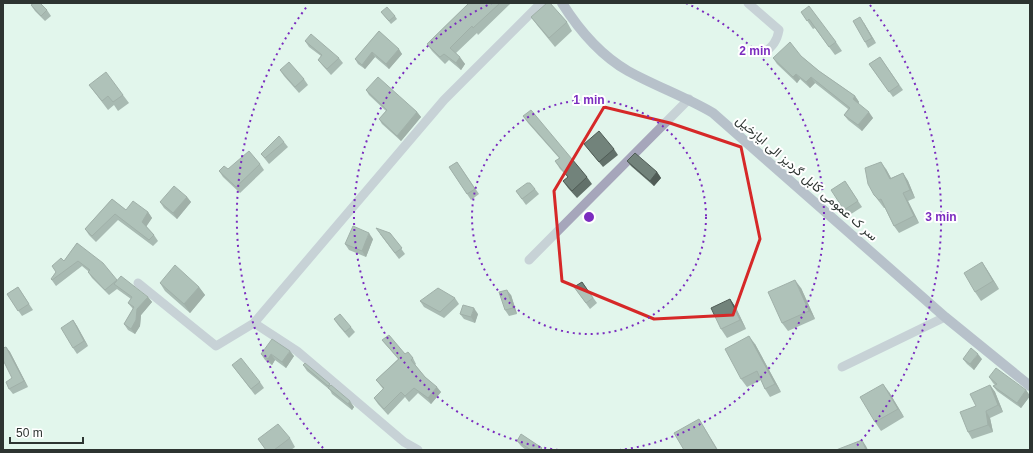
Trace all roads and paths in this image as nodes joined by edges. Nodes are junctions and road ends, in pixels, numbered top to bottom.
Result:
1 (541, 3) edge
2 (562, 3) edge
3 (748, 3) edge
4 (764, 53) dead end
5 (689, 99) junction
6 (529, 260) dead end
7 (138, 283) dead end
8 (945, 318) junction
9 (254, 323) junction
10 (842, 367) dead end
11 (1030, 386) edge
12 (418, 450) edge

1 - 9 street
2 - 5 main road, سر ک عمومی کابل گردیز الی ایازخیل
3 - 4 street
5 - 6 street
5 - 8 main road, سر ک عمومی کابل گردیز الی ایازخیل
7 - 9 street
8 - 10 street
8 - 11 main road, سر ک عمومی کابل گردیز الی ایازخیل
9 - 12 street

